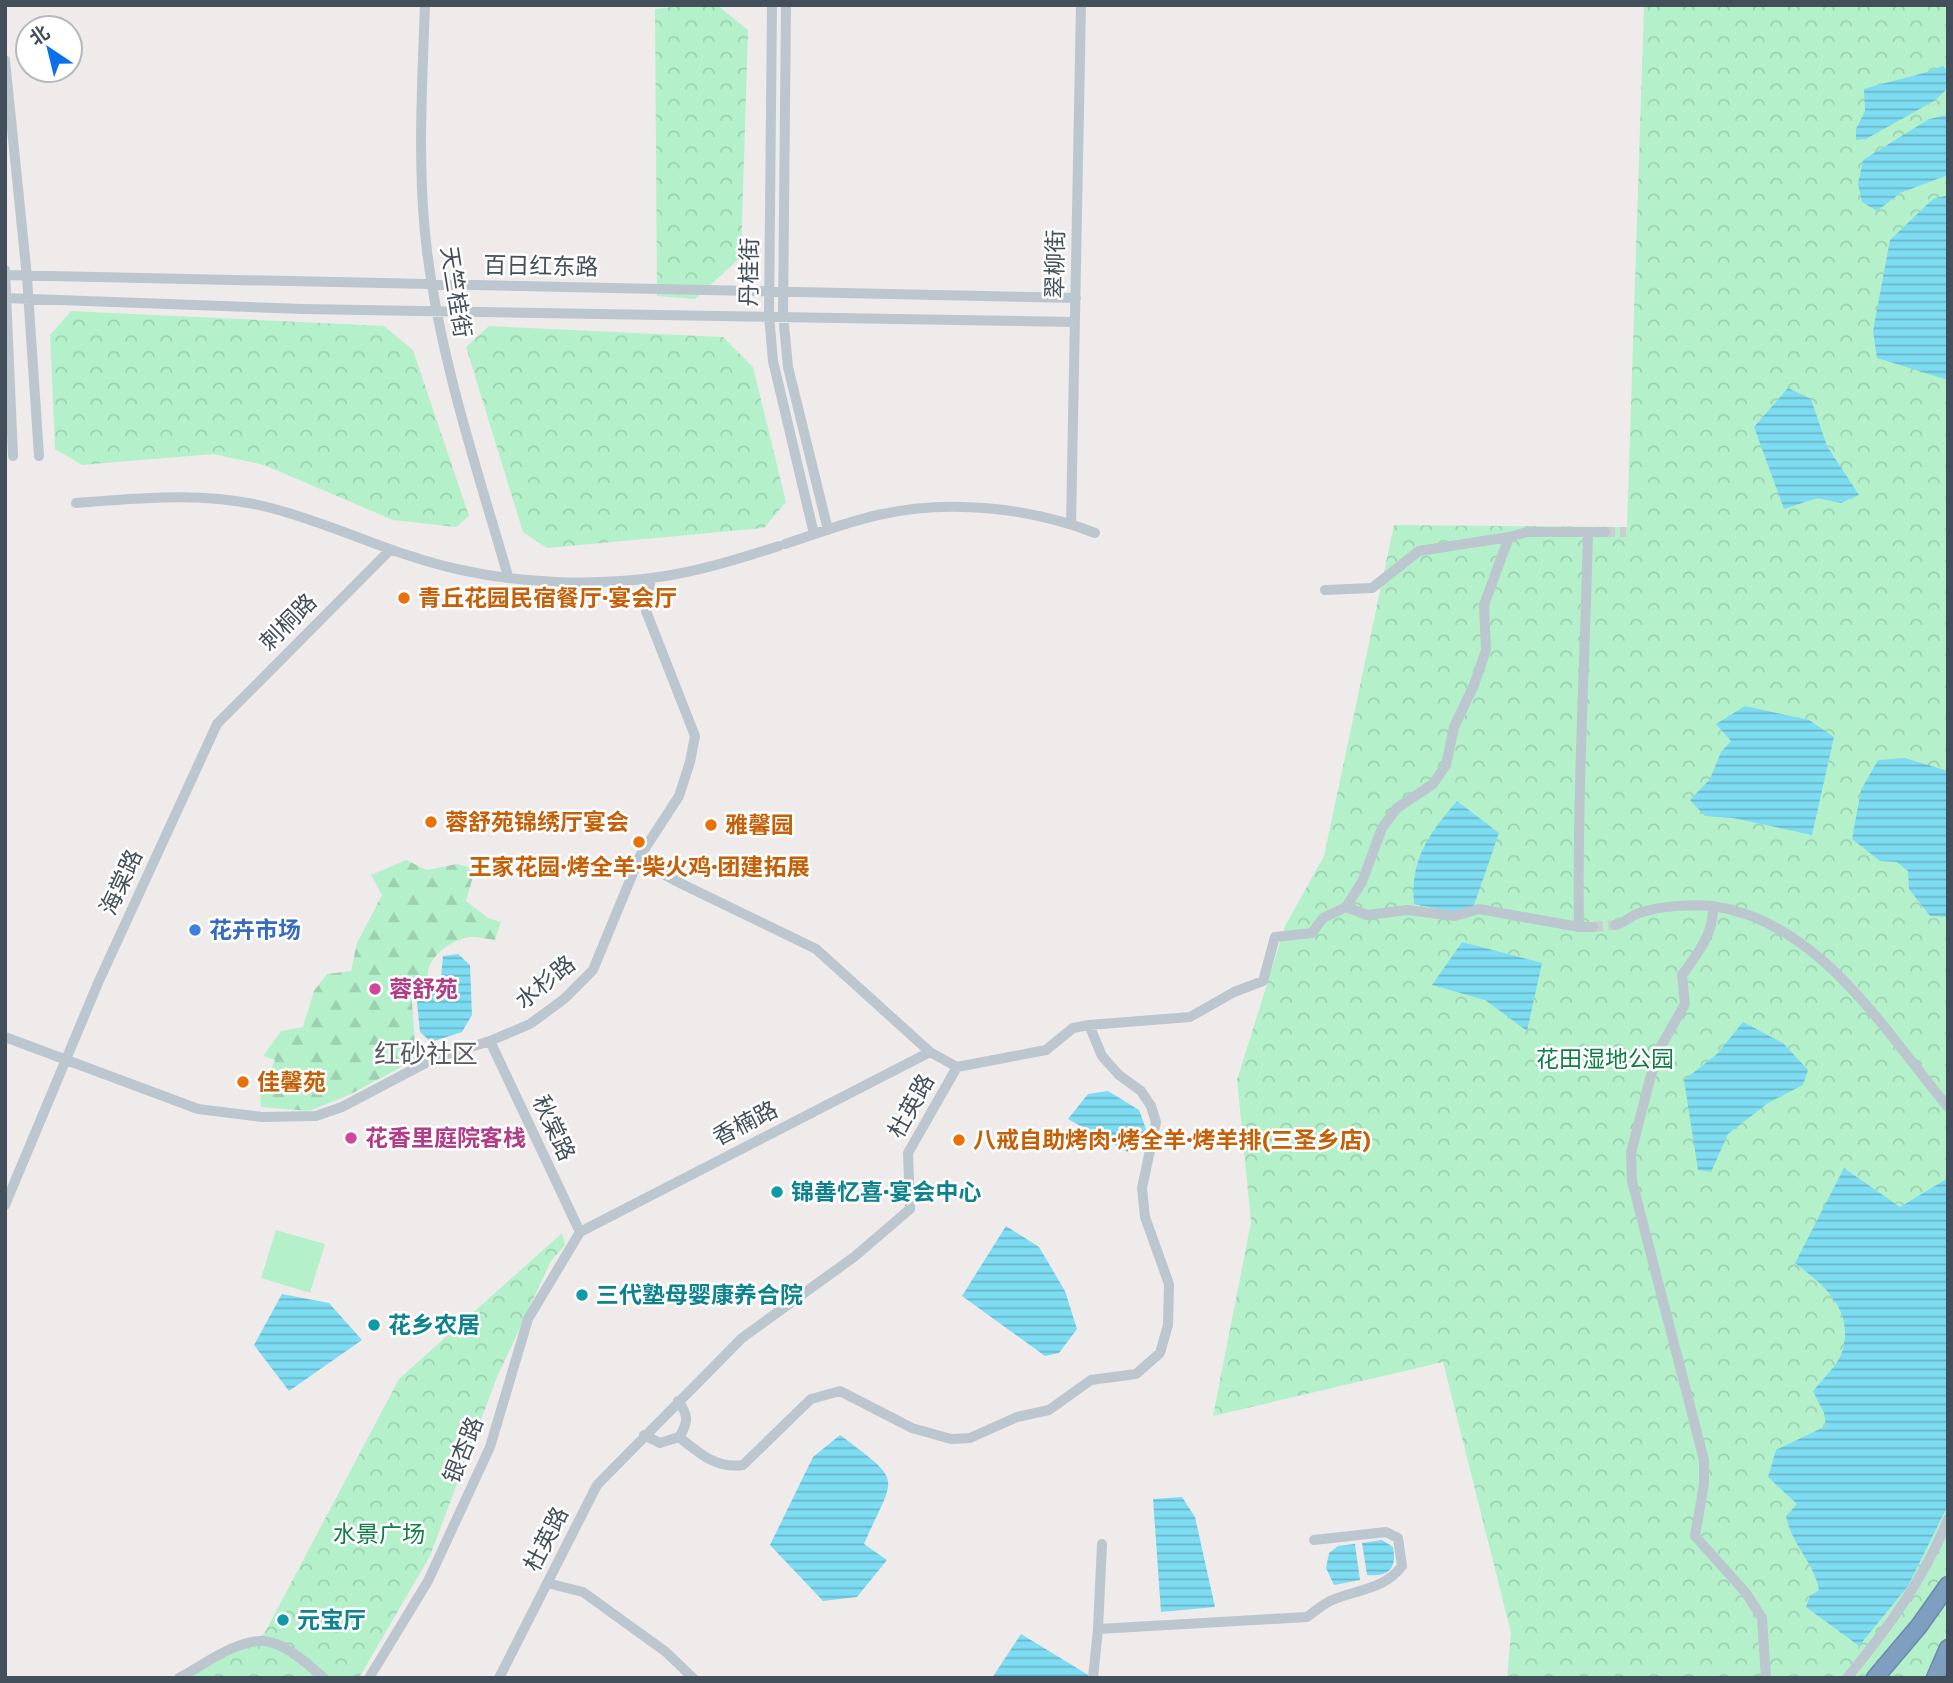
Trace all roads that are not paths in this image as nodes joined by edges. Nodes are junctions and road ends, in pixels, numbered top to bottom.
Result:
1 (425, 5) edge
2 (772, 5) edge
3 (786, 5) edge
4 (1081, 5) edge
5 (5, 60) edge
6 (5, 273) edge
7 (27, 277) junction
8 (433, 285) junction
9 (769, 292) junction
10 (784, 292) junction
11 (6, 298) edge
12 (1076, 298) junction
13 (27, 302) junction
14 (437, 311) junction
15 (769, 315) junction
16 (783, 316) junction
17 (1075, 322) junction
18 (13, 456) dead end
19 (39, 456) dead end
20 (76, 503) dead end
21 (1072, 524) junction
22 (828, 530) junction
23 (1588, 532) junction
24 (1605, 532) tunnel mouth
25 (1095, 533) dead end
26 (814, 534) junction
27 (1509, 537) junction
28 (389, 551) junction
29 (508, 576) junction
30 (652, 578) junction
31 (1325, 590) dead end
32 (217, 724) joint
33 (640, 856) junction
34 (1713, 906) junction
35 (1346, 907) junction
36 (1615, 925) tunnel mouth
37 (1579, 927) junction
38 (1593, 927) tunnel mouth
39 (1089, 1025) junction
40 (5, 1037) edge
41 (490, 1041) junction
42 (930, 1052) junction
43 (66, 1060) junction
44 (957, 1067) junction
45 (1948, 1107) edge
46 (6, 1203) edge
47 (580, 1232) junction
48 (678, 1401) junction
49 (644, 1435) junction
50 (680, 1437) junction
51 (1948, 1519) edge
52 (1314, 1540) dead end
53 (1102, 1544) dead end
54 (547, 1583) junction
55 (1948, 1585) edge
56 (1098, 1629) junction
57 (1948, 1648) edge
58 (179, 1678) edge
59 (324, 1678) edge
60 (369, 1678) edge
61 (499, 1678) edge
62 (693, 1678) edge
63 (1093, 1678) edge
64 (1766, 1678) edge
65 (1847, 1678) edge
66 (1875, 1678) edge
67 (1935, 1678) edge

1 - 8 street, 天竺桂街
2 - 9 street, 丹桂街
3 - 10 street, 丹桂街
4 - 12 street, 翠柳街
5 - 7 street
6 - 7 street, 百日红东路
6 - 11 street
7 - 8 street, 百日红东路
7 - 13 street
8 - 9 street, 百日红东路
8 - 14 street, 天竺桂街
9 - 10 street, 百日红东路
9 - 15 street, 丹桂街
10 - 12 street, 百日红东路
10 - 16 street, 丹桂街
11 - 13 street, 百日红东路
11 - 18 street
12 - 17 street, 翠柳街
13 - 14 street, 百日红东路
13 - 19 street
14 - 15 street, 百日红东路
14 - 29 street, 天竺桂街
15 - 16 street, 百日红东路
15 - 26 street, 丹桂街
16 - 17 street, 百日红东路
16 - 22 street, 丹桂街
17 - 21 street, 翠柳街
20 - 28 street
21 - 22 street
21 - 25 street
22 - 26 street
23 - 24 street
23 - 27 street
23 - 37 street
26 - 30 street
27 - 31 street
27 - 35 street
28 - 29 street
28 - 32 street, 刺桐路
29 - 30 street
30 - 33 street, 水杉路
32 - 43 street, 海棠路
33 - 41 street, 水杉路
33 - 42 street, 杜英路
34 - 36 street
34 - 45 street
34 - 64 street
35 - 37 street
35 - 39 street
37 - 38 street
39 - 44 street
39 - 50 street
40 - 43 street, 水杉路
41 - 43 street, 水杉路
41 - 47 street, 秋棠路
42 - 44 street, 杜英路
42 - 47 street, 香楠路
43 - 46 street, 海棠路
44 - 48 street, 杜英路
47 - 60 street, 银杏路
48 - 49 street, 杜英路
48 - 50 street
49 - 50 street
49 - 54 street, 杜英路
51 - 65 street
52 - 56 street
53 - 56 street
54 - 61 street, 杜英路
54 - 62 street
55 - 66 highway
56 - 63 street
57 - 67 highway
58 - 59 street

